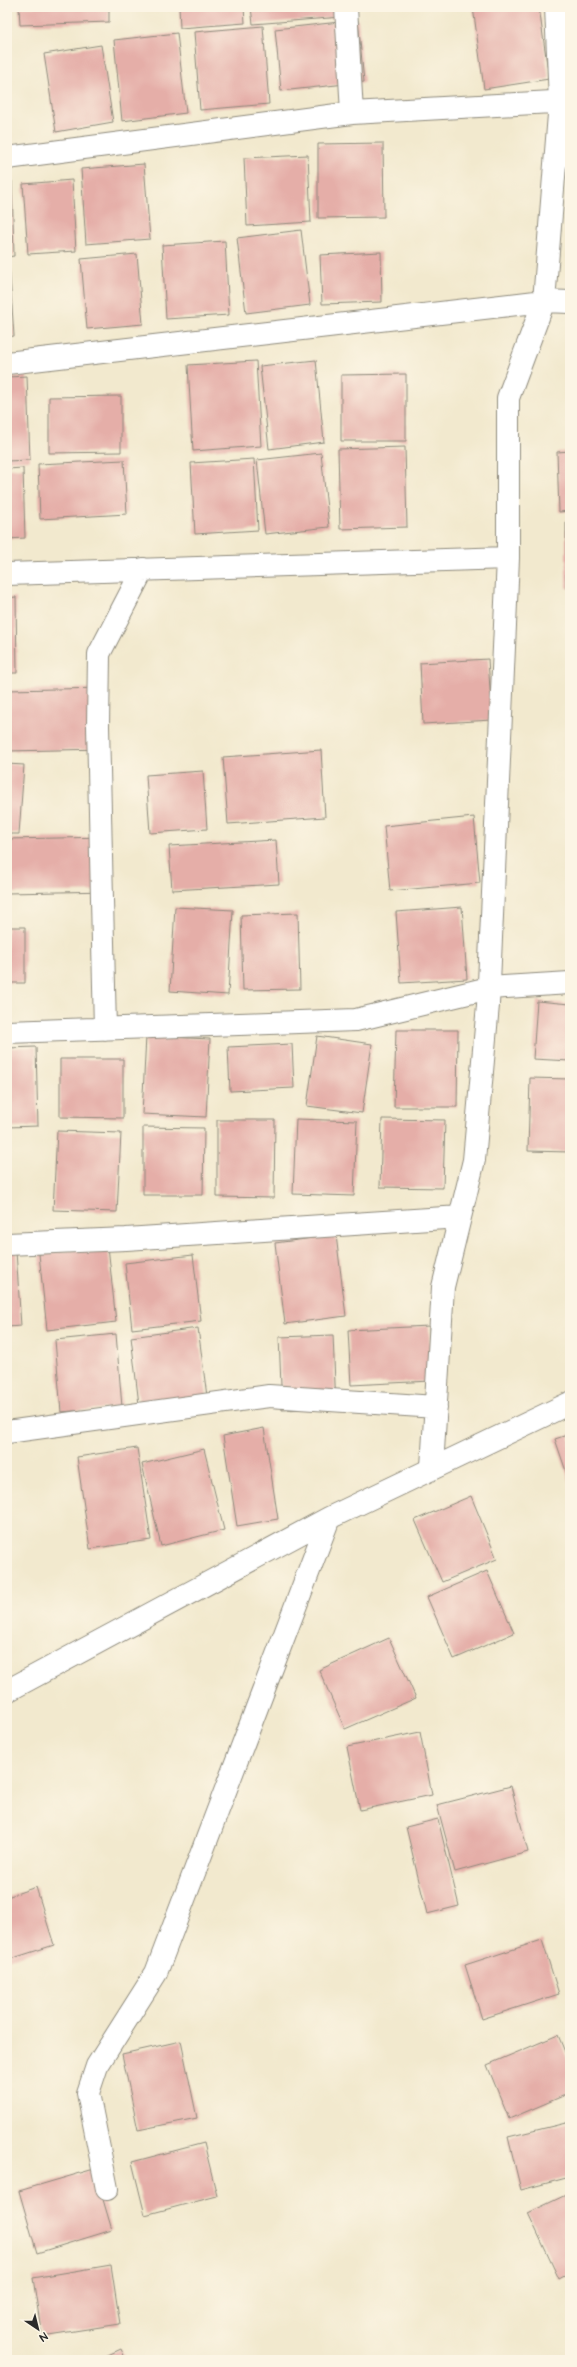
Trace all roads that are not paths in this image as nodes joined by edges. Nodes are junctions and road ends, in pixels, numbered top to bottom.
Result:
1 (346, 7) edge
2 (556, 7) edge
3 (565, 101) edge
4 (352, 113) junction
5 (7, 158) edge
6 (544, 301) junction
7 (570, 302) edge
8 (7, 362) edge
9 (508, 558) junction
10 (143, 569) junction
11 (7, 574) edge
12 (570, 983) edge
13 (489, 988) junction
14 (105, 1029) junction
15 (7, 1032) edge
16 (460, 1217) junction
17 (7, 1244) edge
18 (570, 1403) edge
19 (436, 1407) junction
20 (7, 1432) edge
21 (432, 1467) junction
22 (329, 1518) junction
23 (7, 1688) edge
24 (107, 2189) dead end

1 - 4 street
2 - 3 street
3 - 4 street
3 - 6 street
4 - 5 street
6 - 7 street
6 - 8 street
6 - 9 street
9 - 10 street
9 - 13 street
10 - 11 street
10 - 14 street
12 - 13 street
13 - 14 street
13 - 16 street
14 - 15 street
16 - 17 street
16 - 19 street
18 - 21 street
19 - 20 street
19 - 21 street
21 - 22 street
22 - 23 street
22 - 24 street

